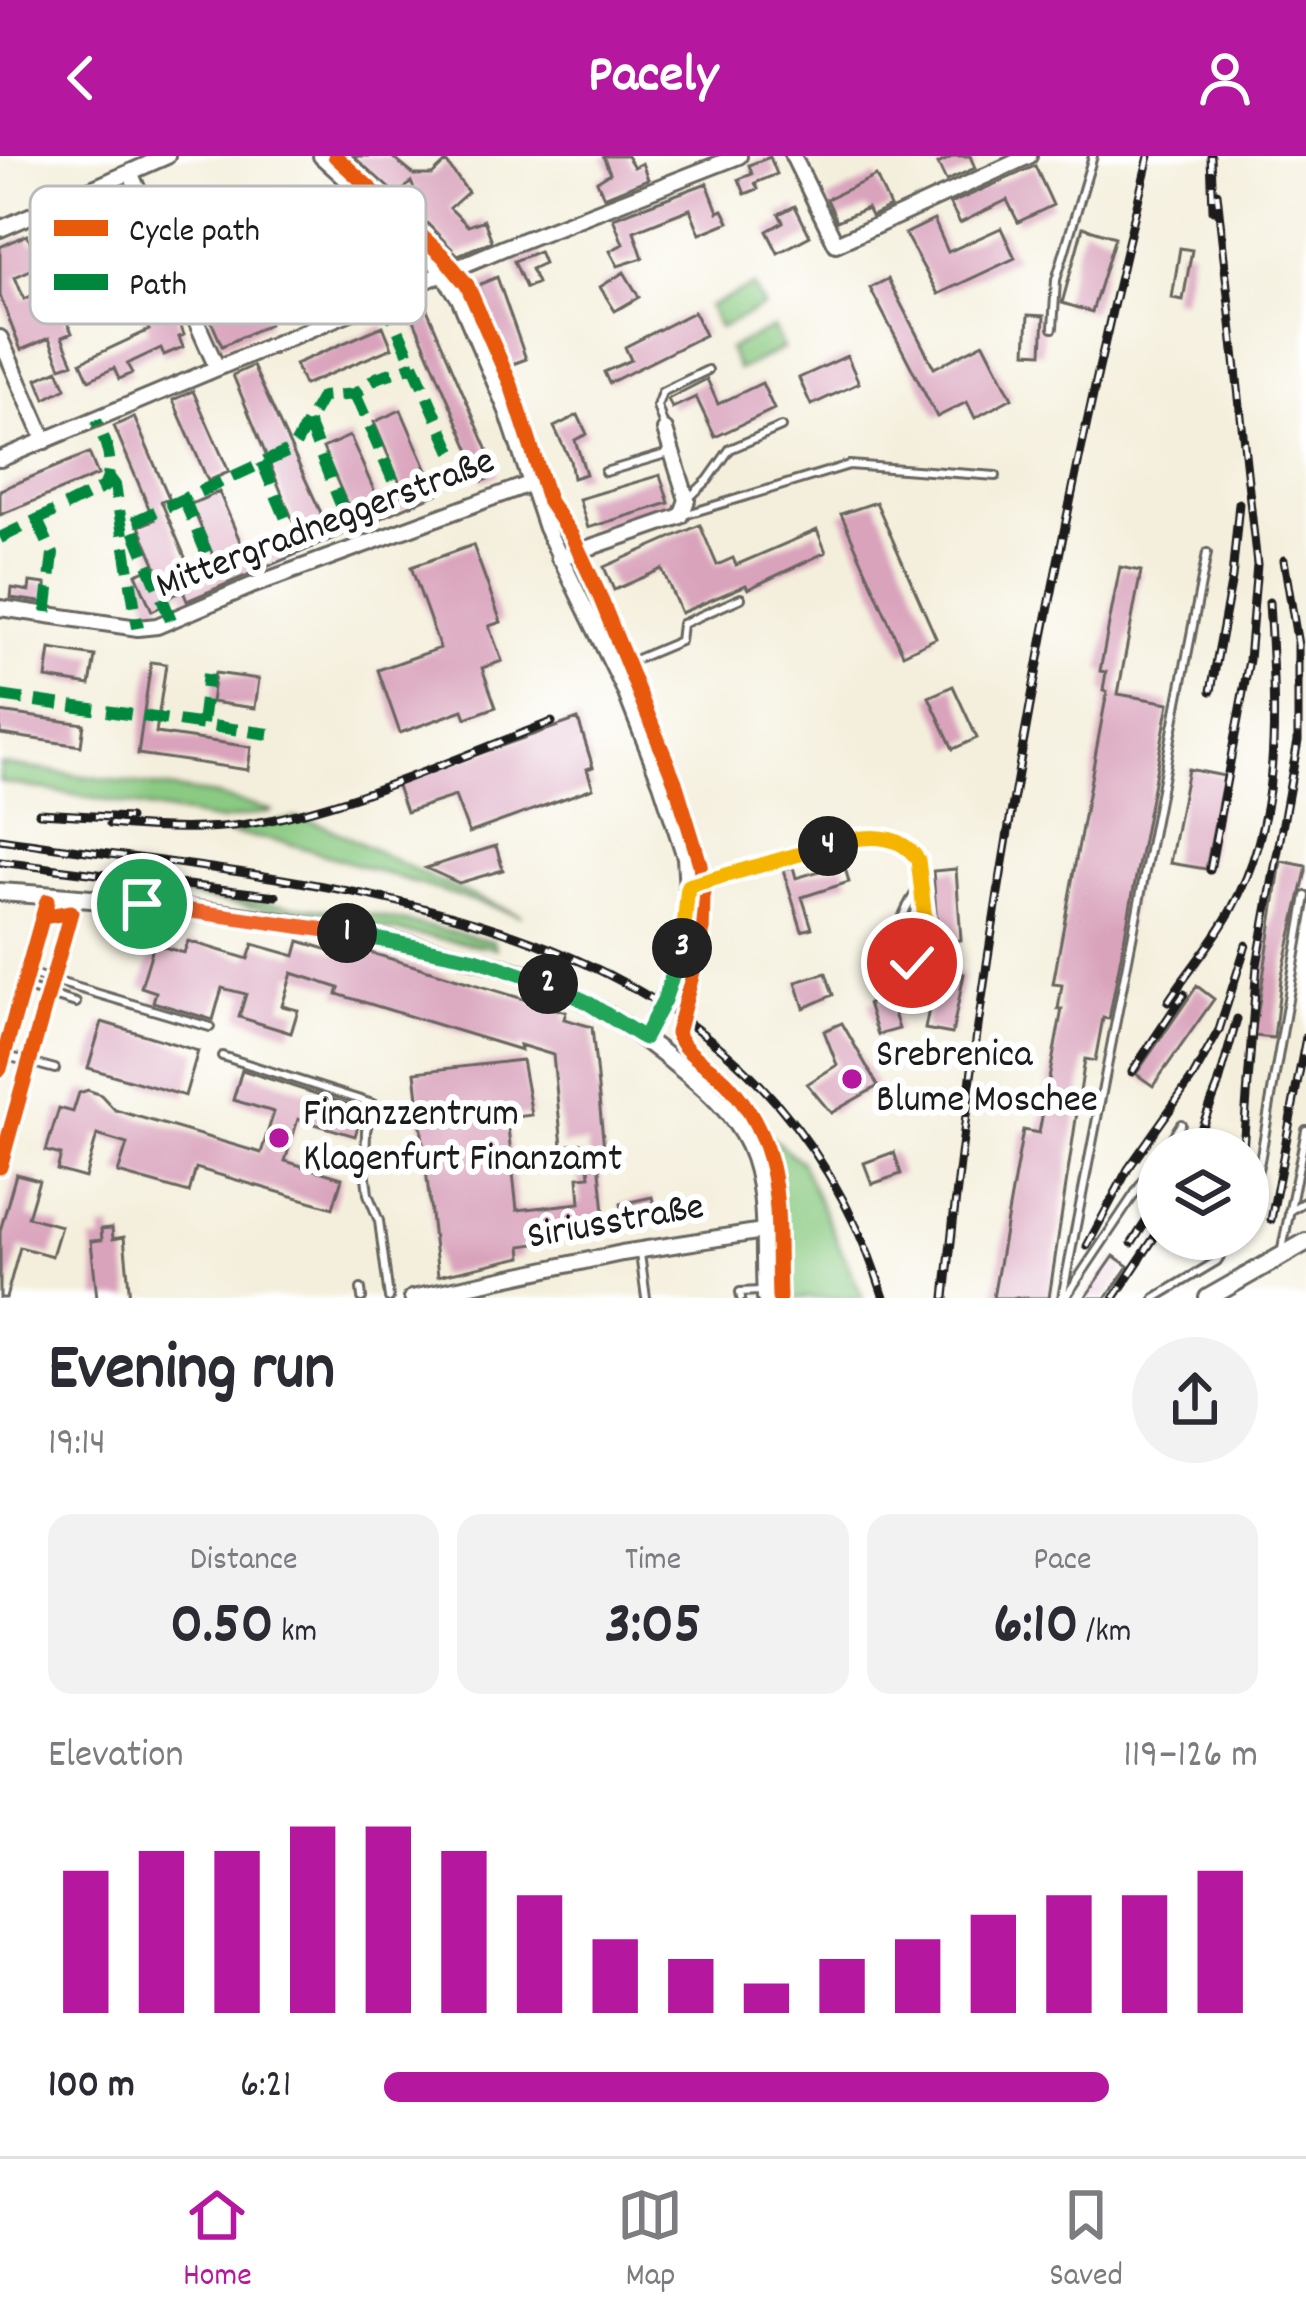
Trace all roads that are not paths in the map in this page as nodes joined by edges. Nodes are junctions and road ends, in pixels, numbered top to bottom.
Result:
1 (167, 156) edge
2 (321, 156) edge
3 (739, 156) edge
4 (793, 156) edge
5 (1029, 156) edge
6 (1094, 156) edge
7 (130, 172) junction
8 (98, 186) edge
9 (136, 186) edge
10 (354, 186) edge
11 (30, 216) edge
12 (0, 229) edge
13 (426, 251) edge
14 (443, 273) junction
15 (426, 280) edge
16 (198, 324) edge
17 (322, 324) edge
18 (1054, 328) dead end
19 (0, 338) edge
20 (218, 368) junction
21 (708, 370) dead end
22 (781, 427) dead end
23 (665, 430) joint
24 (45, 441) junction
25 (672, 452) junction
26 (0, 459) edge
27 (605, 472) dead end
28 (996, 476) dead end
29 (532, 483) junction
30 (686, 500) junction
31 (681, 516) junction
32 (1207, 553) dead end
33 (559, 558) junction
34 (741, 598) dead end
35 (0, 608) edge
36 (615, 668) junction
37 (845, 840) joint
38 (921, 885) junction
39 (688, 886) junction
40 (0, 892) edge
41 (48, 895) junction
42 (1306, 896) edge
43 (25, 980) junction
44 (76, 1003) dead end
45 (7, 1018) edge
46 (210, 1027) dead end
47 (644, 1038) junction
48 (223, 1056) dead end
49 (2, 1062) edge
50 (55, 1070) dead end
51 (1181, 1124) dead end
52 (1178, 1128) edge
53 (1266, 1128) edge
54 (1306, 1130) edge
55 (1137, 1190) edge
56 (1306, 1201) edge
57 (1288, 1211) junction
58 (763, 1231) junction
59 (1306, 1242) edge
60 (639, 1252) junction
61 (1280, 1257) junction
62 (1216, 1261) edge
63 (766, 1294) edge
64 (388, 1298) edge
65 (415, 1298) edge
66 (646, 1298) edge
67 (740, 1298) edge
68 (1064, 1298) edge
69 (1155, 1298) edge
70 (1208, 1298) edge

1 - 7 street
2 - 10 street
3 - 14 street
4 - 5 street
6 - 18 lane
7 - 8 street
7 - 9 street
11 - 12 street
13 - 14 street
14 - 15 street
14 - 29 street
16 - 20 street
17 - 20 street
19 - 24 street
20 - 24 street
21 - 23 lane
22 - 30 lane
23 - 25 street
24 - 26 street
25 - 27 lane
25 - 30 street
28 - 31 lane
29 - 33 street
29 - 35 street, Mittergradneggerstraße
30 - 31 street
31 - 33 street
32 - 68 lane
33 - 36 street
34 - 36 lane
36 - 39 street
37 - 38 lane
37 - 39 street
38 - 38 lane
39 - 47 street
40 - 41 street
41 - 43 street
41 - 47 street
42 - 53 lane
43 - 44 lane
43 - 45 street
43 - 46 lane
45 - 49 street
47 - 58 street
48 - 64 lane
49 - 50 lane
51 - 52 lane
54 - 57 lane
55 - 68 lane
56 - 57 lane
57 - 61 lane
58 - 60 street, Siriusstraße
58 - 63 street
59 - 61 street
60 - 65 street, Siriusstraße
60 - 66 lane
61 - 70 street
62 - 69 lane
63 - 67 lane

